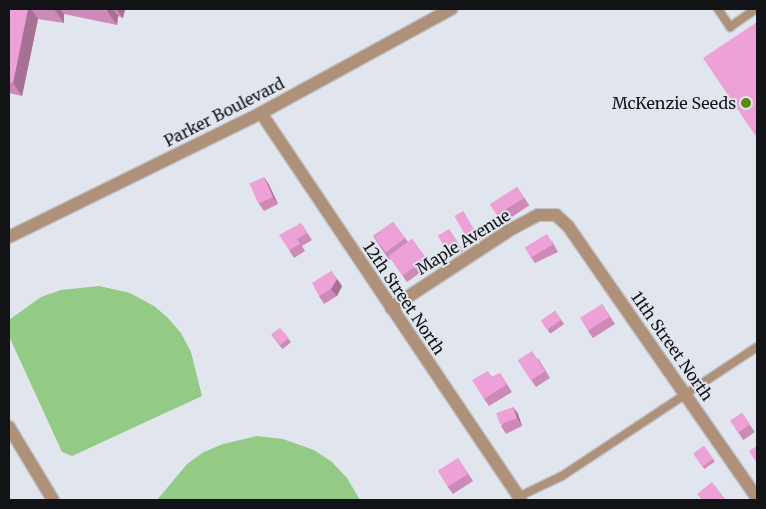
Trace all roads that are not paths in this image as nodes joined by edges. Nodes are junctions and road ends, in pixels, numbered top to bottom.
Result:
1 (451, 9) edge
2 (718, 9) edge
3 (756, 9) edge
4 (261, 113) junction
5 (556, 216) joint
6 (9, 237) edge
7 (391, 308) junction
8 (757, 347) edge
9 (686, 395) junction
10 (9, 427) edge
11 (519, 498) edge
12 (757, 498) edge
13 (53, 500) edge

1 - 4 street, Parker Boulevard
2 - 3 lane
4 - 6 street, Parker Boulevard
4 - 7 street, 12th Street North
5 - 7 street, Maple Avenue
5 - 9 street, 11th Street North
7 - 11 street, 12th Street North
8 - 9 lane
9 - 11 lane
9 - 12 street, 11th Street North
10 - 13 street

